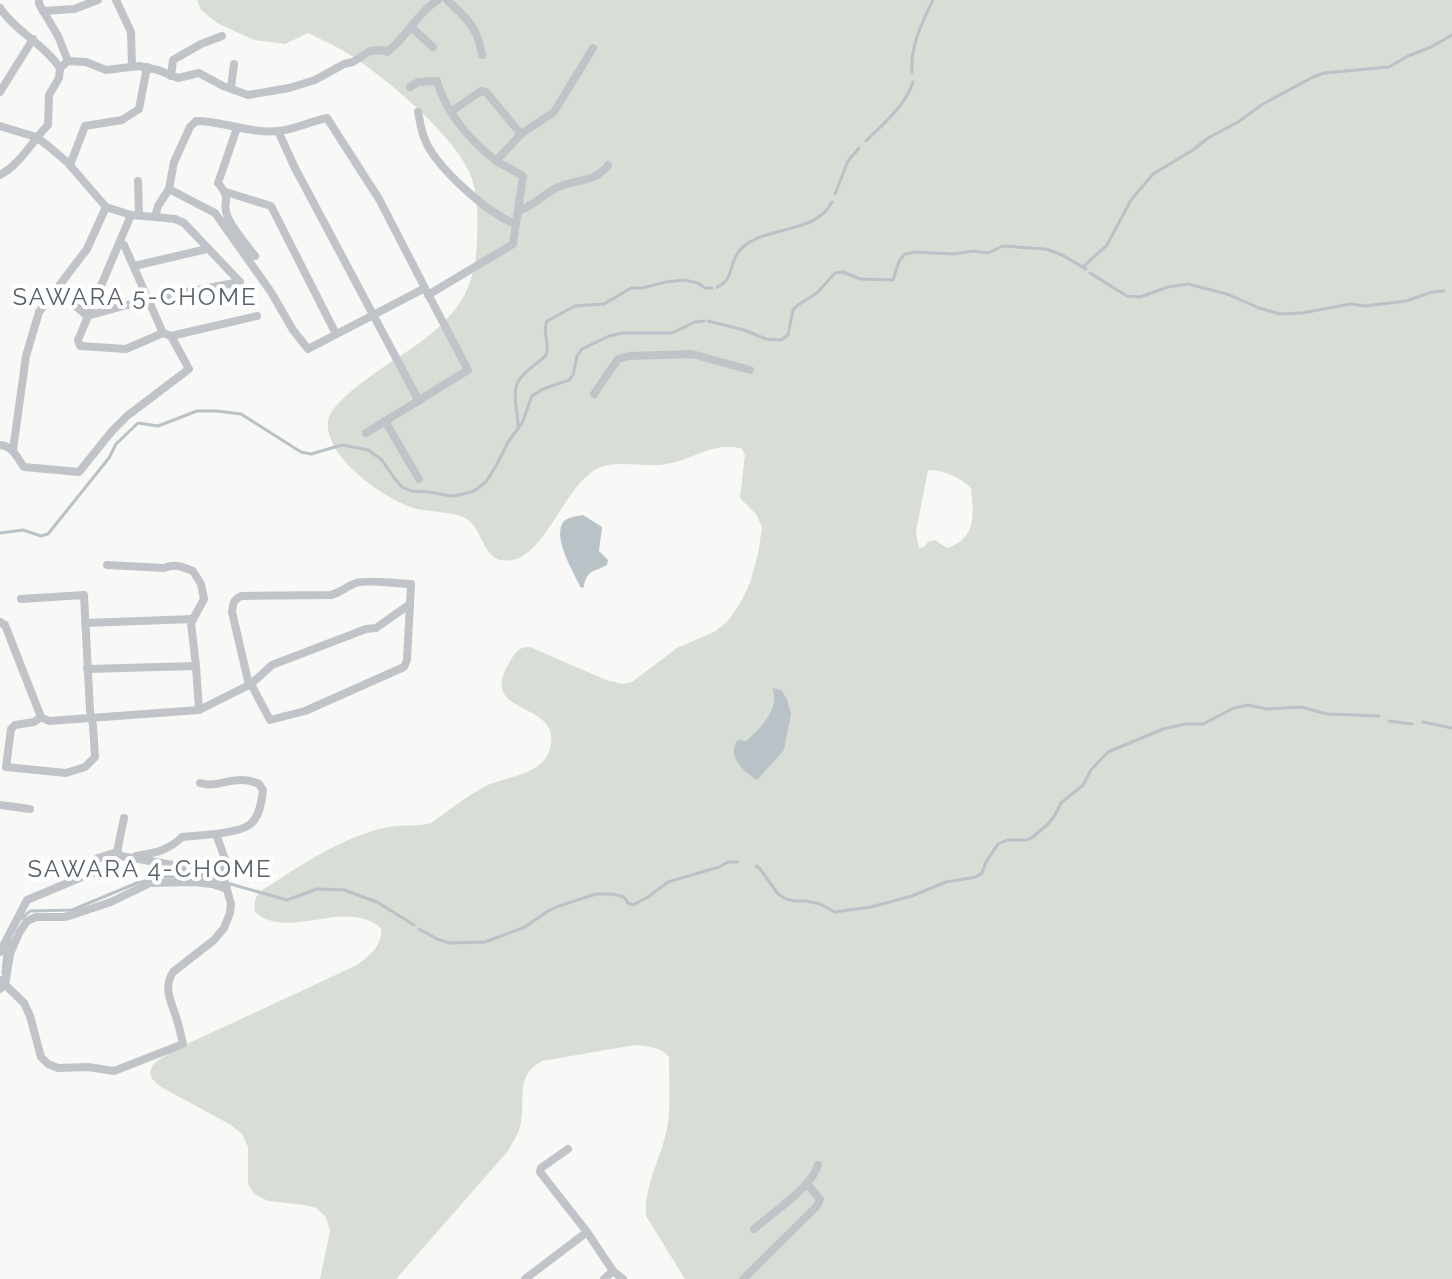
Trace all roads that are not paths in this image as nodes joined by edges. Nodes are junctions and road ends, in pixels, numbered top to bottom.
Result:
1 (39, 0) edge
2 (98, 0) edge
3 (116, 0) edge
4 (438, 0) edge
5 (447, 0) edge
6 (0, 8) edge
7 (43, 11) junction
8 (411, 27) junction
9 (222, 36) dead end
10 (33, 39) junction
11 (433, 47) dead end
12 (593, 48) dead end
13 (482, 55) dead end
14 (68, 61) junction
15 (234, 64) dead end
16 (132, 66) junction
17 (147, 67) junction
18 (60, 68) junction
19 (171, 76) junction
20 (410, 87) dead end
21 (231, 88) junction
22 (0, 92) edge
23 (452, 111) junction
24 (418, 112) dead end
25 (0, 126) edge
26 (237, 128) junction
27 (278, 131) junction
28 (521, 134) junction
29 (36, 137) junction
30 (496, 161) junction
31 (70, 165) junction
32 (608, 165) dead end
33 (0, 175) edge
34 (138, 181) dead end
35 (169, 189) junction
36 (226, 192) junction
37 (106, 207) junction
38 (518, 211) junction
39 (135, 215) junction
40 (155, 217) junction
41 (516, 224) junction
42 (120, 243) junction
43 (207, 249) junction
44 (255, 256) dead end
45 (134, 266) junction
46 (57, 289) junction
47 (426, 292) junction
48 (149, 299) junction
49 (373, 315) junction
50 (87, 316) junction
51 (257, 316) dead end
52 (336, 334) junction
53 (167, 335) junction
54 (750, 370) dead end
55 (594, 394) dead end
56 (419, 401) junction
57 (385, 421) junction
58 (366, 433) dead end
59 (0, 445) edge
60 (13, 450) junction
61 (419, 479) dead end
62 (107, 565) dead end
63 (21, 599) dead end
64 (410, 604) junction
65 (193, 619) junction
66 (0, 622) edge
67 (85, 623) junction
68 (196, 666) junction
69 (87, 669) junction
70 (250, 685) junction
71 (199, 710) junction
72 (41, 717) junction
73 (91, 717) junction
74 (200, 783) dead end
75 (0, 805) edge
76 (30, 809) dead end
77 (124, 818) dead end
78 (216, 834) junction
79 (117, 852) junction
80 (134, 858) junction
81 (224, 879) junction
82 (227, 889) junction
83 (0, 952) edge
84 (2, 985) edge
85 (568, 1149) dead end
86 (818, 1165) dead end
87 (807, 1184) junction
88 (754, 1229) dead end
89 (587, 1232) junction
90 (613, 1271) junction
91 (525, 1279) edge
92 (604, 1279) edge
93 (623, 1279) edge
94 (743, 1279) edge

1 - 7 street
2 - 7 street
3 - 16 street
4 - 8 street
5 - 13 street
6 - 10 street
7 - 14 street
8 - 11 street
8 - 21 street
9 - 19 street
10 - 18 street
10 - 22 street
12 - 28 street
14 - 16 street
14 - 18 street
15 - 21 street
16 - 17 street
17 - 19 street
17 - 31 street
18 - 29 street
19 - 21 street
20 - 23 street
23 - 28 street
23 - 30 street
24 - 41 street
25 - 29 street
26 - 27 street
26 - 35 street
26 - 36 street
27 - 47 street
27 - 49 street
28 - 30 street
29 - 31 street
29 - 33 street
30 - 38 street
31 - 37 street
32 - 38 street
34 - 39 street
35 - 40 street
35 - 52 street
36 - 44 street
36 - 52 street
37 - 39 street
37 - 46 street
38 - 41 street
39 - 40 street
39 - 42 street
40 - 43 street
41 - 47 street
42 - 45 street
42 - 50 street
43 - 45 street
43 - 48 street
45 - 48 street
46 - 50 street
46 - 60 street
47 - 49 street
47 - 56 street
48 - 50 street
48 - 53 street
49 - 52 street
49 - 56 street
50 - 53 street
51 - 53 street
53 - 60 street
54 - 55 street
56 - 57 street
57 - 58 street
57 - 61 street
59 - 60 street
62 - 65 street
63 - 67 street
64 - 70 street
64 - 70 street
64 - 70 street
65 - 67 street
65 - 68 street
66 - 72 street
67 - 69 street
68 - 69 street
68 - 71 street
69 - 73 street
70 - 71 street
71 - 73 street
72 - 73 street
72 - 73 street
74 - 78 street
75 - 76 street
77 - 79 street
78 - 80 street
78 - 81 street
79 - 80 street
79 - 83 street
80 - 81 street
81 - 82 street
82 - 84 street
82 - 84 street
85 - 89 street
86 - 87 street
87 - 88 street
87 - 94 street
89 - 90 street
89 - 91 street
90 - 92 street
90 - 93 street

